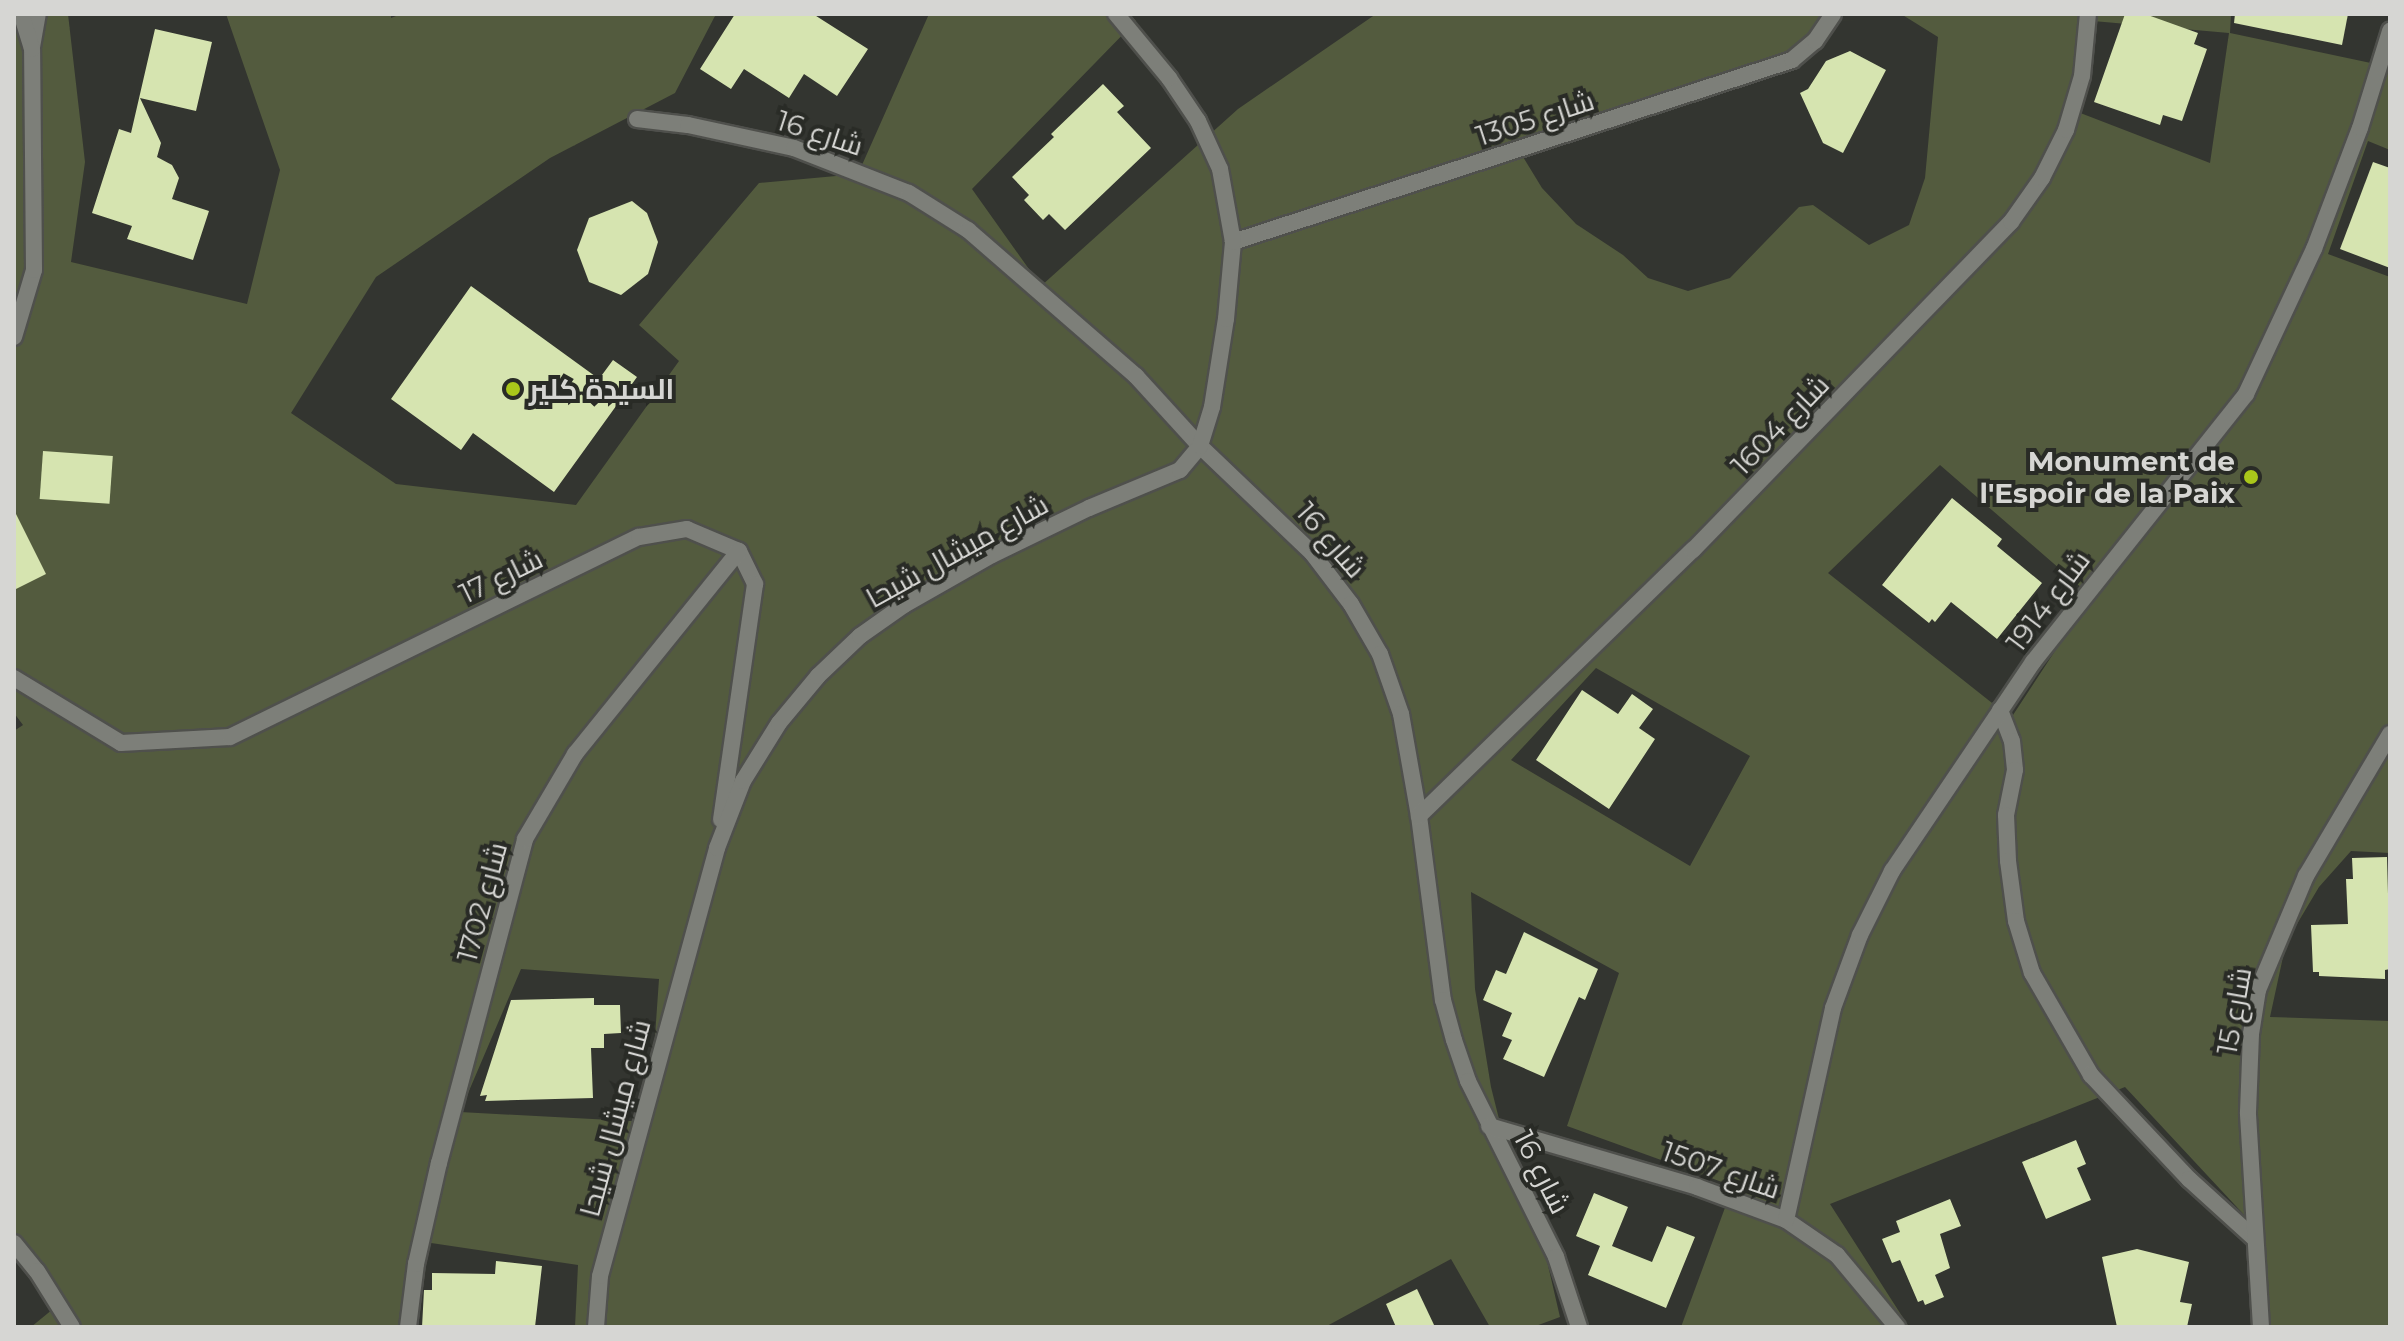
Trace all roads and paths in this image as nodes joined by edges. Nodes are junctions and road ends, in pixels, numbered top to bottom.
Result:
1 (21, 14) edge
2 (38, 14) edge
3 (1116, 14) edge
4 (1833, 14) edge
5 (2088, 14) edge
6 (2390, 31) edge
7 (32, 49) junction
8 (637, 119) dead end
9 (1233, 242) junction
10 (14, 337) edge
11 (1200, 446) junction
12 (739, 551) junction
13 (14, 678) edge
14 (2000, 710) junction
15 (2390, 734) edge
16 (1419, 816) junction
17 (717, 848) junction
18 (1489, 1126) junction
19 (1786, 1220) junction
20 (2255, 1239) junction
21 (14, 1243) edge
22 (72, 1327) edge
23 (408, 1327) edge
24 (596, 1327) edge
25 (1579, 1327) edge
26 (1897, 1327) edge
27 (2261, 1327) edge

1 - 7 street
2 - 7 street
3 - 9 street, شارع ميشال شيحا
4 - 9 street, شارع 1305
5 - 16 street, شارع 1604
6 - 14 street, شارع 1914
7 - 10 street
8 - 11 street, شارع 16
9 - 11 street, شارع ميشال شيحا
11 - 16 street, شارع 16
11 - 17 street, شارع ميشال شيحا
12 - 13 street, شارع 17
12 - 17 street
12 - 23 street, شارع 1702
14 - 19 street, شارع 1914
14 - 20 street
15 - 20 street, شارع 15
16 - 18 street, شارع 16
17 - 24 street, شارع ميشال شيحا
18 - 19 street, شارع 1507
18 - 25 street, شارع 16
19 - 26 street, شارع 1507
20 - 27 street, شارع 15
21 - 22 street

